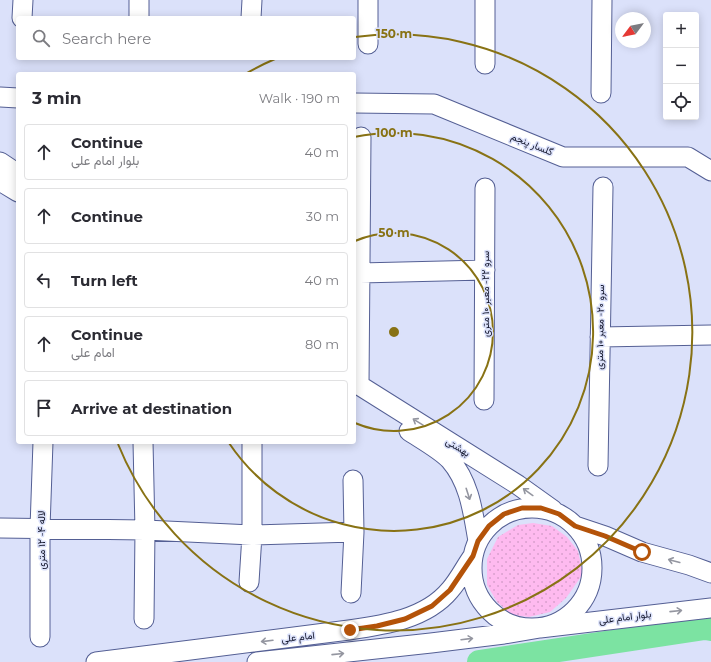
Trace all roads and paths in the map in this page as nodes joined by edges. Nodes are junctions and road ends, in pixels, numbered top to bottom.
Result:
1 (23, 0) edge
2 (139, 0) edge
3 (252, 0) edge
4 (368, 0) edge
5 (485, 0) edge
6 (602, 0) edge
7 (22, 16) edge
8 (139, 16) edge
9 (251, 16) edge
10 (368, 44) dead end
11 (485, 64) dead end
12 (600, 93) dead end
13 (0, 97) edge
14 (16, 98) edge
15 (356, 103) edge
16 (361, 137) dead end
17 (0, 162) edge
18 (711, 171) edge
19 (16, 173) edge
20 (0, 181) edge
21 (603, 187) dead end
22 (485, 188) dead end
23 (16, 191) edge
24 (357, 193) edge
25 (485, 270) junction
26 (360, 273) junction
27 (711, 335) edge
28 (600, 338) junction
29 (356, 388) edge
30 (484, 400) dead end
31 (43, 444) edge
32 (143, 444) edge
33 (252, 444) edge
34 (598, 466) dead end
35 (353, 480) dead end
36 (559, 514) junction
37 (575, 526) junction
38 (0, 528) edge
39 (40, 528) junction
40 (145, 530) junction
41 (354, 532) junction
42 (252, 535) junction
43 (475, 549) junction
44 (711, 573) edge
45 (249, 582) dead end
46 (351, 593) dead end
47 (711, 608) edge
48 (144, 618) dead end
49 (540, 628) junction
50 (40, 637) dead end
51 (96, 662) edge
52 (257, 662) edge

1 - 7 street
2 - 8 street
3 - 9 street
4 - 10 street
5 - 11 street
6 - 12 street
13 - 14 street
15 - 18 street, گلسار پنجم
16 - 24 street
17 - 19 street
20 - 23 street
21 - 28 street, سرو ۲۰- معبر ۱۰ متری
22 - 25 street, سرو ۲۲- معبر ۱۰ متری
24 - 26 street
25 - 26 street
25 - 30 street, سرو ۲۲- معبر ۱۰ متری
26 - 29 street
27 - 28 street
28 - 34 street, سرو ۲۰- معبر ۱۰ متری
36 -> 29 street, بهشتی
29 -> 43 street, بهشتی
31 - 39 street, لاله ۴- ۱۲ متری
32 - 40 street
33 - 42 street
35 - 41 street
36 - 37 street
36 - 43 street
44 -> 37 street
37 - 49 street
38 - 39 street
39 - 40 street
39 - 50 street, لاله ۴- ۱۲ متری
40 - 42 street
40 - 48 street
41 - 42 street
41 - 46 street
42 - 45 street
43 - 49 street
43 -> 51 street, امام علی
49 -> 47 street, بلوار امام علی
52 -> 49 street, امام علی

